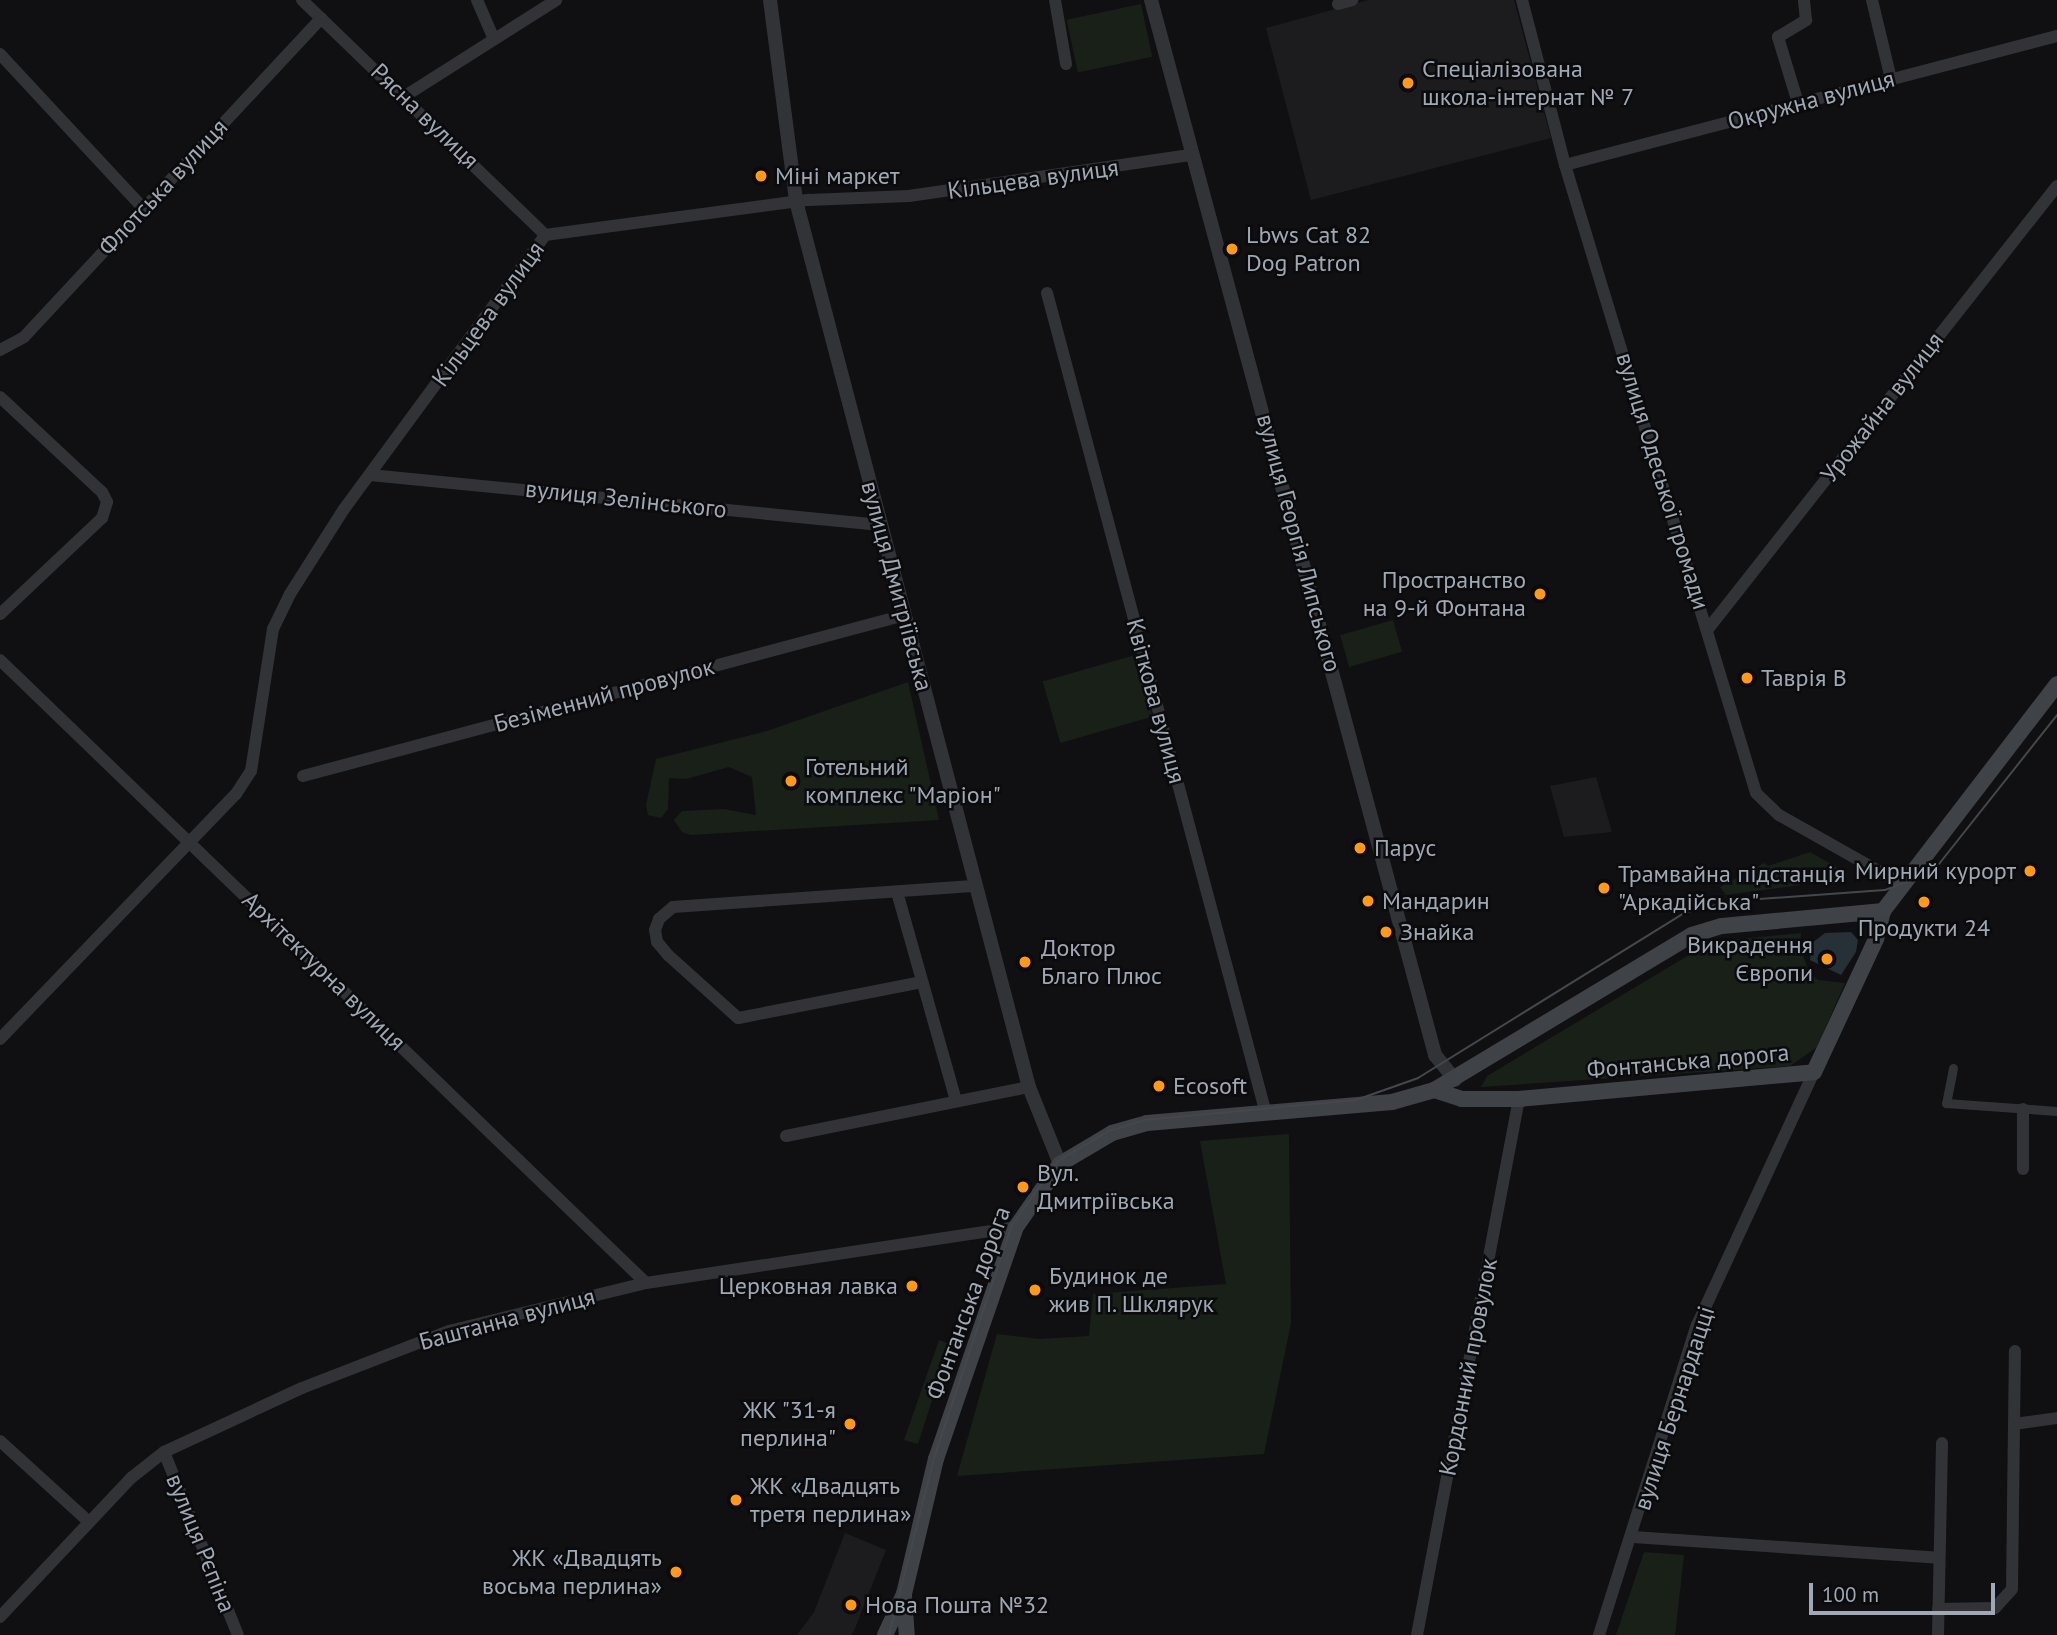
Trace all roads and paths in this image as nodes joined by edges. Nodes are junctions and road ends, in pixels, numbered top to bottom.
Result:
1 (302, 0) edge
2 (477, 0) edge
3 (556, 0) edge
4 (770, 0) edge
5 (1055, 0) edge
6 (1151, 0) edge
7 (1352, 0) edge
8 (1522, 0) edge
9 (1804, 0) edge
10 (1872, 0) edge
11 (1338, 4) dead end
12 (321, 18) junction
13 (2057, 36) edge
14 (493, 37) junction
15 (0, 54) edge
16 (1066, 64) dead end
17 (1891, 79) junction
18 (405, 96) junction
19 (1798, 103) junction
20 (1190, 155) junction
21 (1564, 164) junction
22 (2057, 186) edge
23 (796, 201) junction
24 (143, 208) junction
25 (545, 235) junction
26 (1047, 293) dead end
27 (0, 349) edge
28 (0, 397) edge
29 (370, 475) junction
30 (881, 525) junction
31 (0, 614) edge
32 (905, 615) junction
33 (1708, 629) junction
34 (0, 660) edge
35 (2057, 684) edge
36 (303, 776) dead end
37 (191, 843) junction
38 (1903, 885) junction
39 (976, 886) junction
40 (897, 892) junction
41 (1883, 911) junction
42 (922, 982) junction
43 (0, 1039) edge
44 (1953, 1069) dead end
45 (1814, 1072) junction
46 (1461, 1077) junction
47 (1029, 1087) junction
48 (1434, 1090) junction
49 (1462, 1099) junction
50 (1518, 1099) junction
51 (956, 1101) junction
52 (2023, 1109) junction
53 (1265, 1110) junction
54 (2057, 1111) edge
55 (786, 1136) dead end
56 (1060, 1164) junction
57 (2023, 1169) dead end
58 (1016, 1227) junction
59 (646, 1283) junction
60 (2015, 1351) dead end
61 (2057, 1418) edge
62 (2014, 1424) junction
63 (0, 1441) edge
64 (1942, 1443) dead end
65 (164, 1452) junction
66 (89, 1522) junction
67 (1633, 1537) junction
68 (1938, 1558) junction
69 (904, 1594) junction
70 (1938, 1609) junction
71 (0, 1617) edge
72 (238, 1635) edge
73 (886, 1635) edge
74 (907, 1635) edge
75 (1417, 1635) edge
76 (1599, 1635) edge
77 (1938, 1635) edge

1 - 12 street, Рясна вулиця
2 - 14 street
3 - 14 street
4 - 23 street, вулиця Дмитріївська
5 - 16 street
6 - 20 street, вулиця Георгія Липського
7 - 11 street
8 - 21 street, вулиця Одеської громади
9 - 19 street
10 - 17 street
12 - 18 street, Рясна вулиця
12 - 24 street, Флотська вулиця
13 - 17 street, Окружна вулиця
14 - 18 street
15 - 24 street
17 - 19 street, Окружна вулиця
18 - 25 street, Рясна вулиця
19 - 21 street, Окружна вулиця
20 - 23 street, Кільцева вулиця
20 - 46 street, вулиця Георгія Липського
21 - 33 street, вулиця Одеської громади
22 - 33 street, Урожайна вулиця
23 - 25 street, Кільцева вулиця
23 - 30 street, вулиця Дмитріївська
24 - 27 street, Флотська вулиця
25 - 29 street, Кільцева вулиця
26 - 53 street, Квіткова вулиця
28 - 31 street
29 - 30 street, вулиця Зелінського
29 - 37 street, Кільцева вулиця
30 - 32 street, вулиця Дмитріївська
32 - 36 street, Безіменний провулок
32 - 39 street, вулиця Дмитріївська
33 - 38 street, вулиця Одеської громади
34 - 37 street, Архітектурна вулиця
35 - 38 main road, Фонтанська дорога
37 - 43 street, Кільцева вулиця
37 - 59 street, Архітектурна вулиця
38 - 41 main road, Фонтанська дорога
39 - 40 street
39 - 47 street, вулиця Дмитріївська
40 - 42 street
40 - 42 street
41 - 45 main road, Фонтанська дорога
41 - 46 main road, Фонтанська дорога
42 - 51 street
44 - 52 street
45 - 50 main road, Фонтанська дорога
45 - 67 street, вулиця Бернардацці
46 - 48 main road, Фонтанська дорога
46 - 49 main road
47 - 51 street
47 - 56 street, вулиця Дмитріївська
48 - 49 main road, Фонтанська дорога
48 - 53 main road, Фонтанська дорога
49 - 50 main road, Фонтанська дорога
50 - 75 street, Кордонний провулок
51 - 55 street
52 - 54 street
52 - 57 street
53 - 56 main road, Фонтанська дорога
56 - 58 main road, Фонтанська дорога
58 - 59 street, Баштанна вулиця
58 - 69 main road, Фонтанська дорога
59 - 65 street, Баштанна вулиця
60 - 62 street
61 - 62 street
62 - 70 street
63 - 66 street
64 - 68 street
65 - 66 street, Баштанна вулиця
65 - 72 street, вулиця Рєпіна
66 - 71 street, Баштанна вулиця
67 - 68 street
67 - 76 street, вулиця Бернардацці
68 - 70 street
69 - 73 main road, Фонтанська дорога
69 - 74 main road
70 - 77 street

